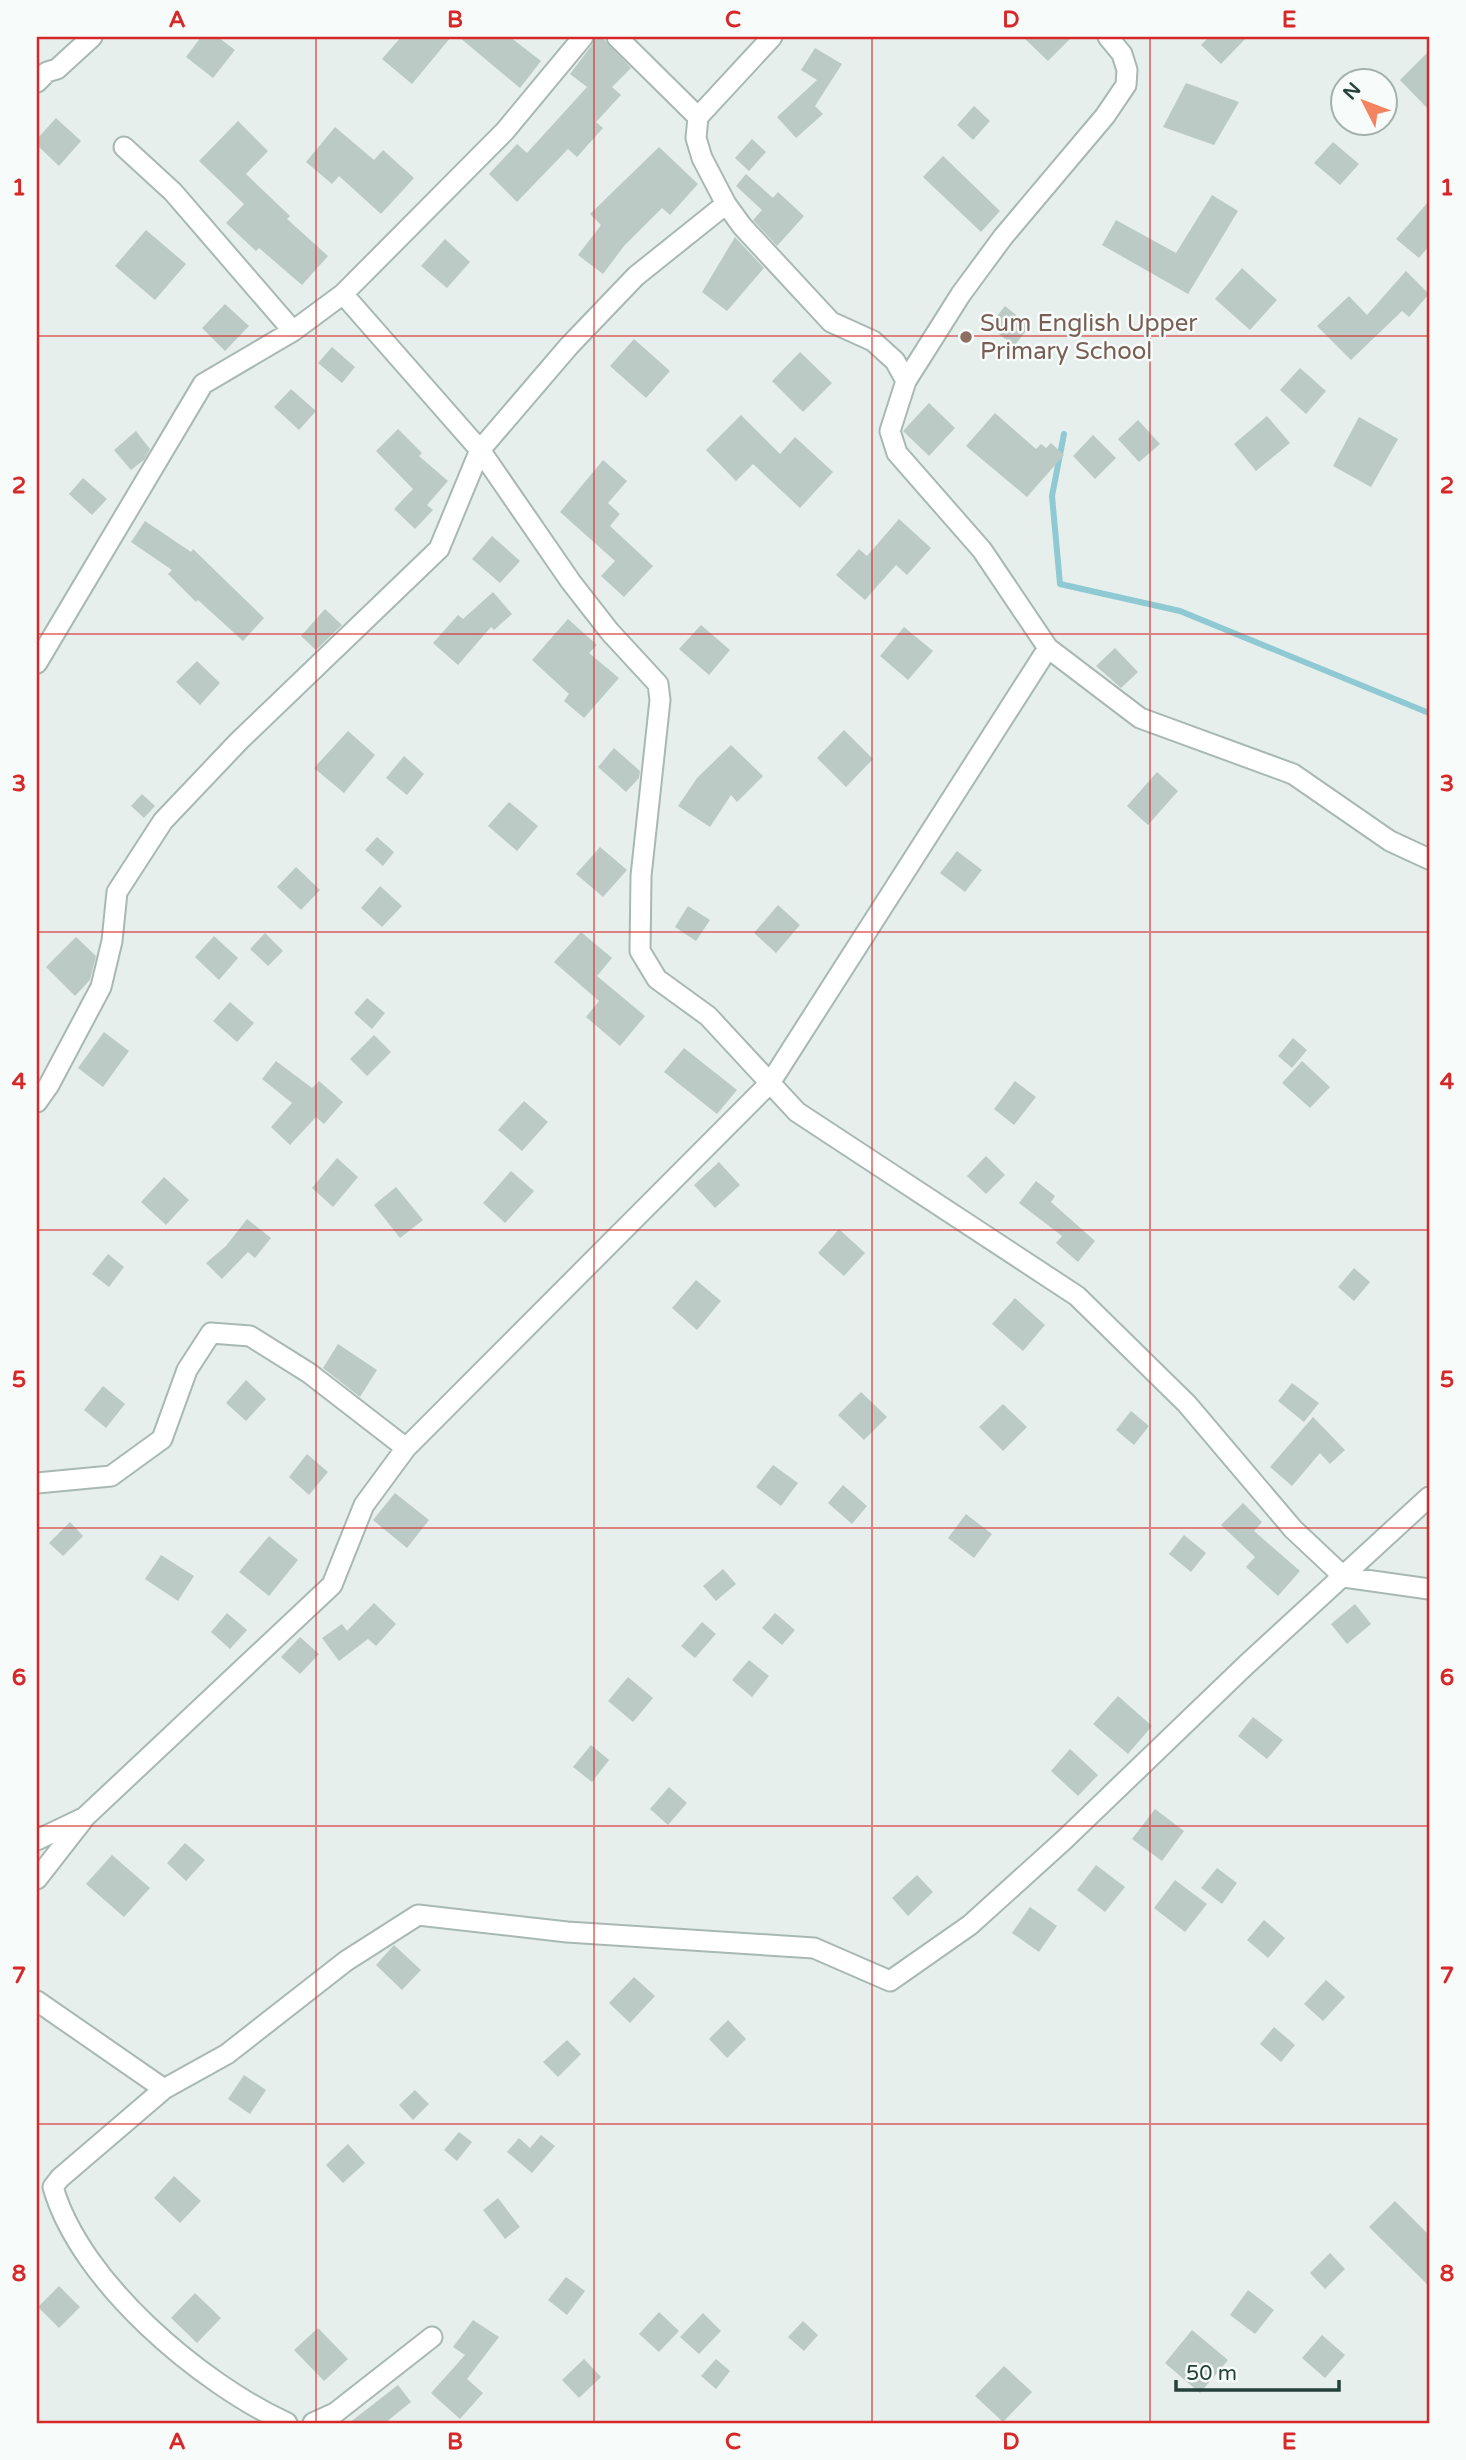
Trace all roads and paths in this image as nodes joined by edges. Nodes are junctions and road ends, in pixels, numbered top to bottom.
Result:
1 (92, 37) edge
2 (583, 37) edge
3 (617, 37) edge
4 (772, 37) edge
5 (1108, 37) edge
6 (40, 74) edge
7 (698, 117) junction
8 (124, 147) dead end
9 (726, 204) junction
10 (343, 294) junction
11 (293, 331) junction
12 (906, 381) junction
13 (480, 450) junction
14 (1048, 648) junction
15 (37, 663) edge
16 (1429, 859) edge
17 (770, 1083) junction
18 (37, 1102) edge
19 (406, 1448) junction
20 (37, 1483) edge
21 (1429, 1497) edge
22 (1344, 1577) junction
23 (1429, 1589) edge
24 (85, 1817) junction
25 (37, 1840) edge
26 (37, 1880) edge
27 (37, 2001) edge
28 (164, 2089) junction
29 (432, 2337) dead end
30 (287, 2423) edge
31 (313, 2423) edge

1 - 6 street
2 - 10 street
3 - 7 street
4 - 7 street
5 - 12 street
7 - 9 street
8 - 11 street
9 - 12 street
9 - 13 street
10 - 11 street
10 - 13 street
11 - 15 street
12 - 14 street
13 - 17 street
13 - 18 street
14 - 16 street
14 - 17 street
17 - 19 street
17 - 22 street
19 - 20 street
19 - 24 street
21 - 22 street
22 - 23 street
22 - 28 street
24 - 25 street
24 - 26 street
27 - 28 street
28 - 30 street
29 - 31 street

